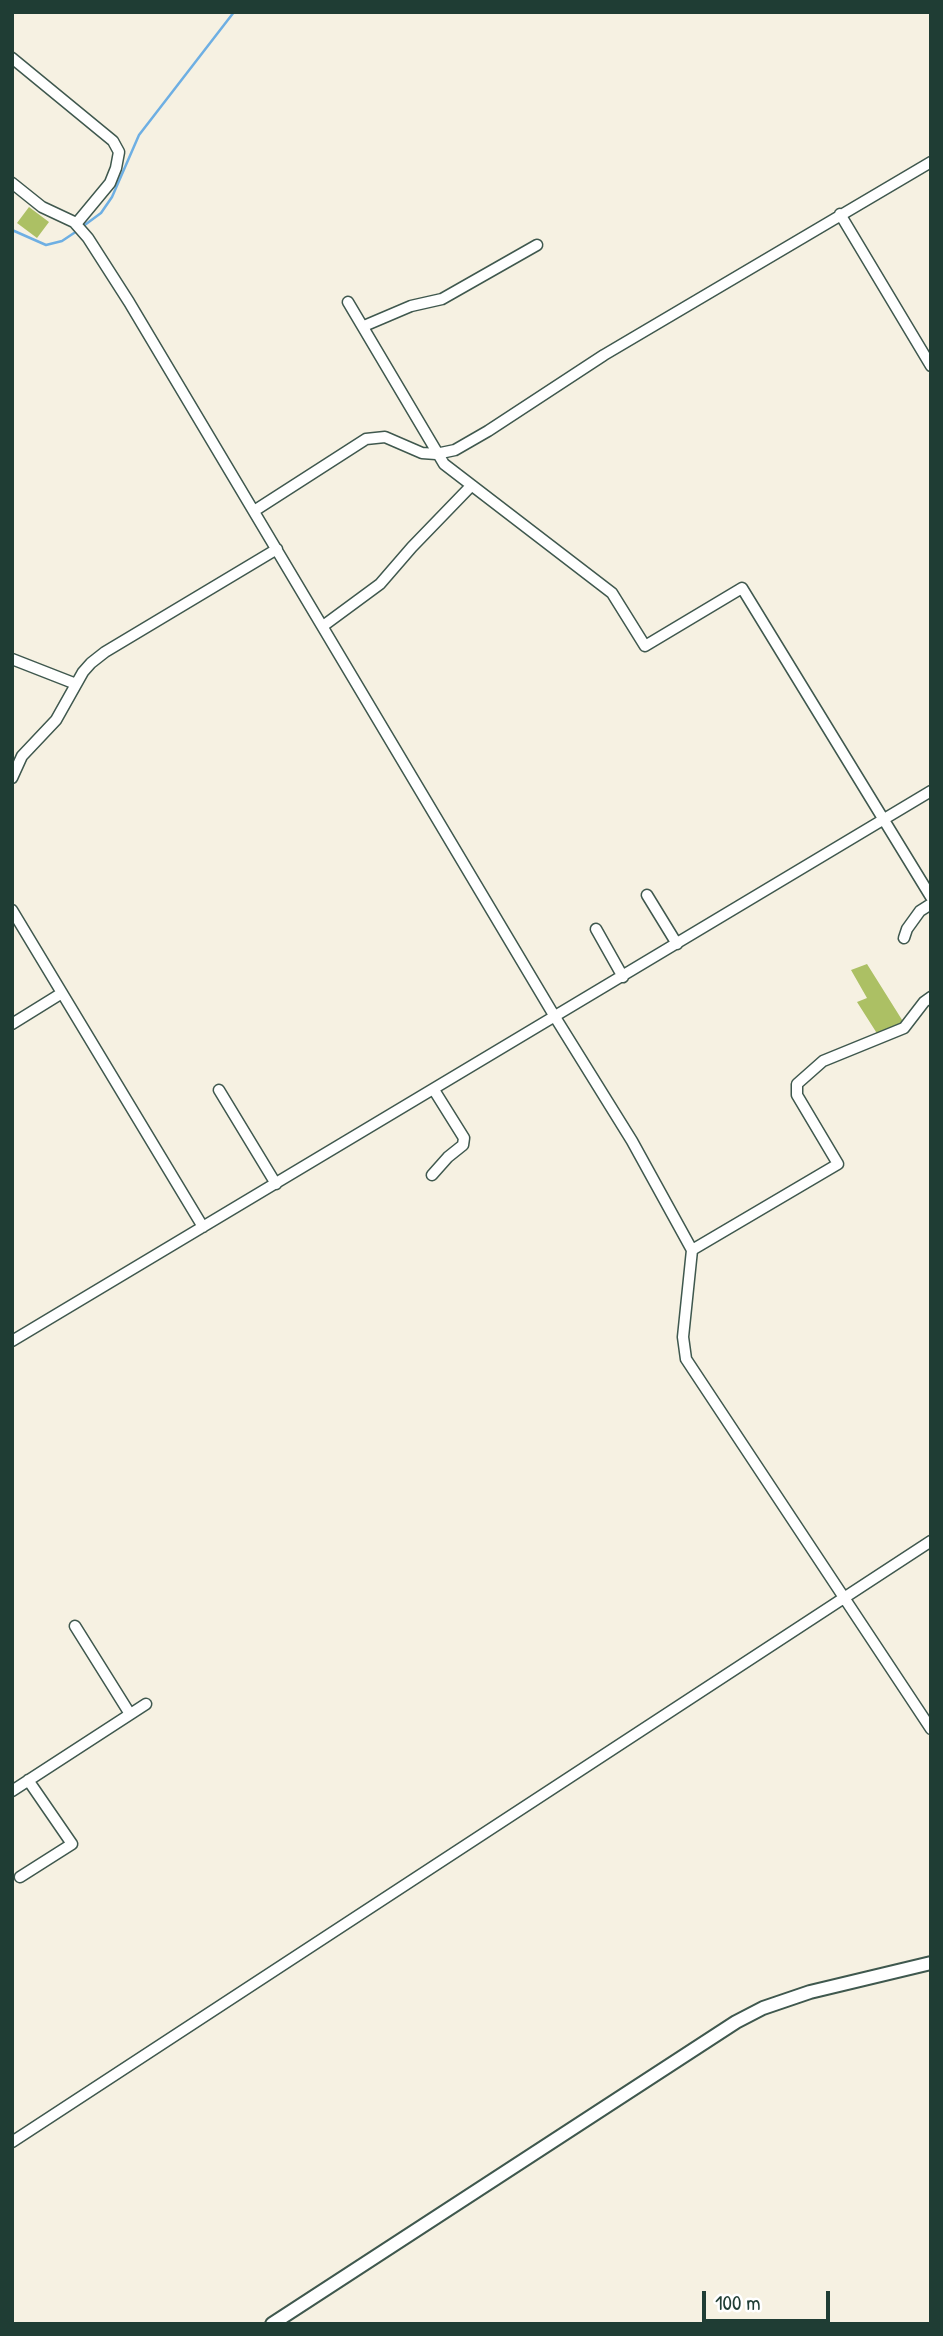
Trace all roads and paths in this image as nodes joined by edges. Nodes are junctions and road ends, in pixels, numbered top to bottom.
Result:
1 (12, 58) edge
2 (931, 162) edge
3 (12, 183) edge
4 (841, 214) junction
5 (76, 225) junction
6 (537, 245) dead end
7 (348, 302) dead end
8 (364, 327) junction
9 (931, 366) edge
10 (436, 454) junction
11 (471, 486) junction
12 (254, 511) junction
13 (277, 549) junction
14 (323, 626) junction
15 (12, 659) edge
16 (76, 684) junction
17 (12, 778) edge
18 (931, 791) edge
19 (884, 818) junction
20 (646, 895) dead end
21 (931, 897) edge
22 (931, 904) edge
23 (12, 910) edge
24 (596, 929) dead end
25 (904, 938) dead end
26 (677, 944) junction
27 (622, 976) junction
28 (62, 993) junction
29 (931, 998) edge
30 (555, 1017) junction
31 (12, 1024) edge
32 (219, 1090) dead end
33 (433, 1090) junction
34 (432, 1175) dead end
35 (276, 1184) junction
36 (203, 1227) junction
37 (692, 1250) junction
38 (12, 1341) edge
39 (931, 1541) edge
40 (843, 1598) junction
41 (75, 1626) dead end
42 (146, 1703) dead end
43 (130, 1714) junction
44 (931, 1729) edge
45 (28, 1780) junction
46 (12, 1791) edge
47 (20, 1877) dead end
48 (931, 1963) edge
49 (12, 2142) edge
50 (272, 2324) edge

1 - 5 street
2 - 4 street
3 - 5 street
4 - 9 street
4 - 10 street
5 - 12 street
6 - 8 street
7 - 8 street
8 - 10 street
10 - 11 street
10 - 12 street
11 - 14 street
11 - 19 street
12 - 13 street
13 - 14 street
13 - 16 street
14 - 30 street
15 - 16 street
16 - 17 street
18 - 19 street
19 - 21 street
19 - 26 street
20 - 26 street
22 - 25 street
23 - 28 street
24 - 27 street
26 - 27 street
27 - 30 street
28 - 31 street
28 - 36 street
29 - 37 street
30 - 33 street
30 - 37 street
32 - 35 street
33 - 34 street
33 - 35 street
35 - 36 street
36 - 38 street
37 - 40 street
39 - 40 street
40 - 44 street
40 - 49 street
41 - 43 street
42 - 43 street
43 - 45 street
45 - 46 street
45 - 47 street
48 - 50 street

